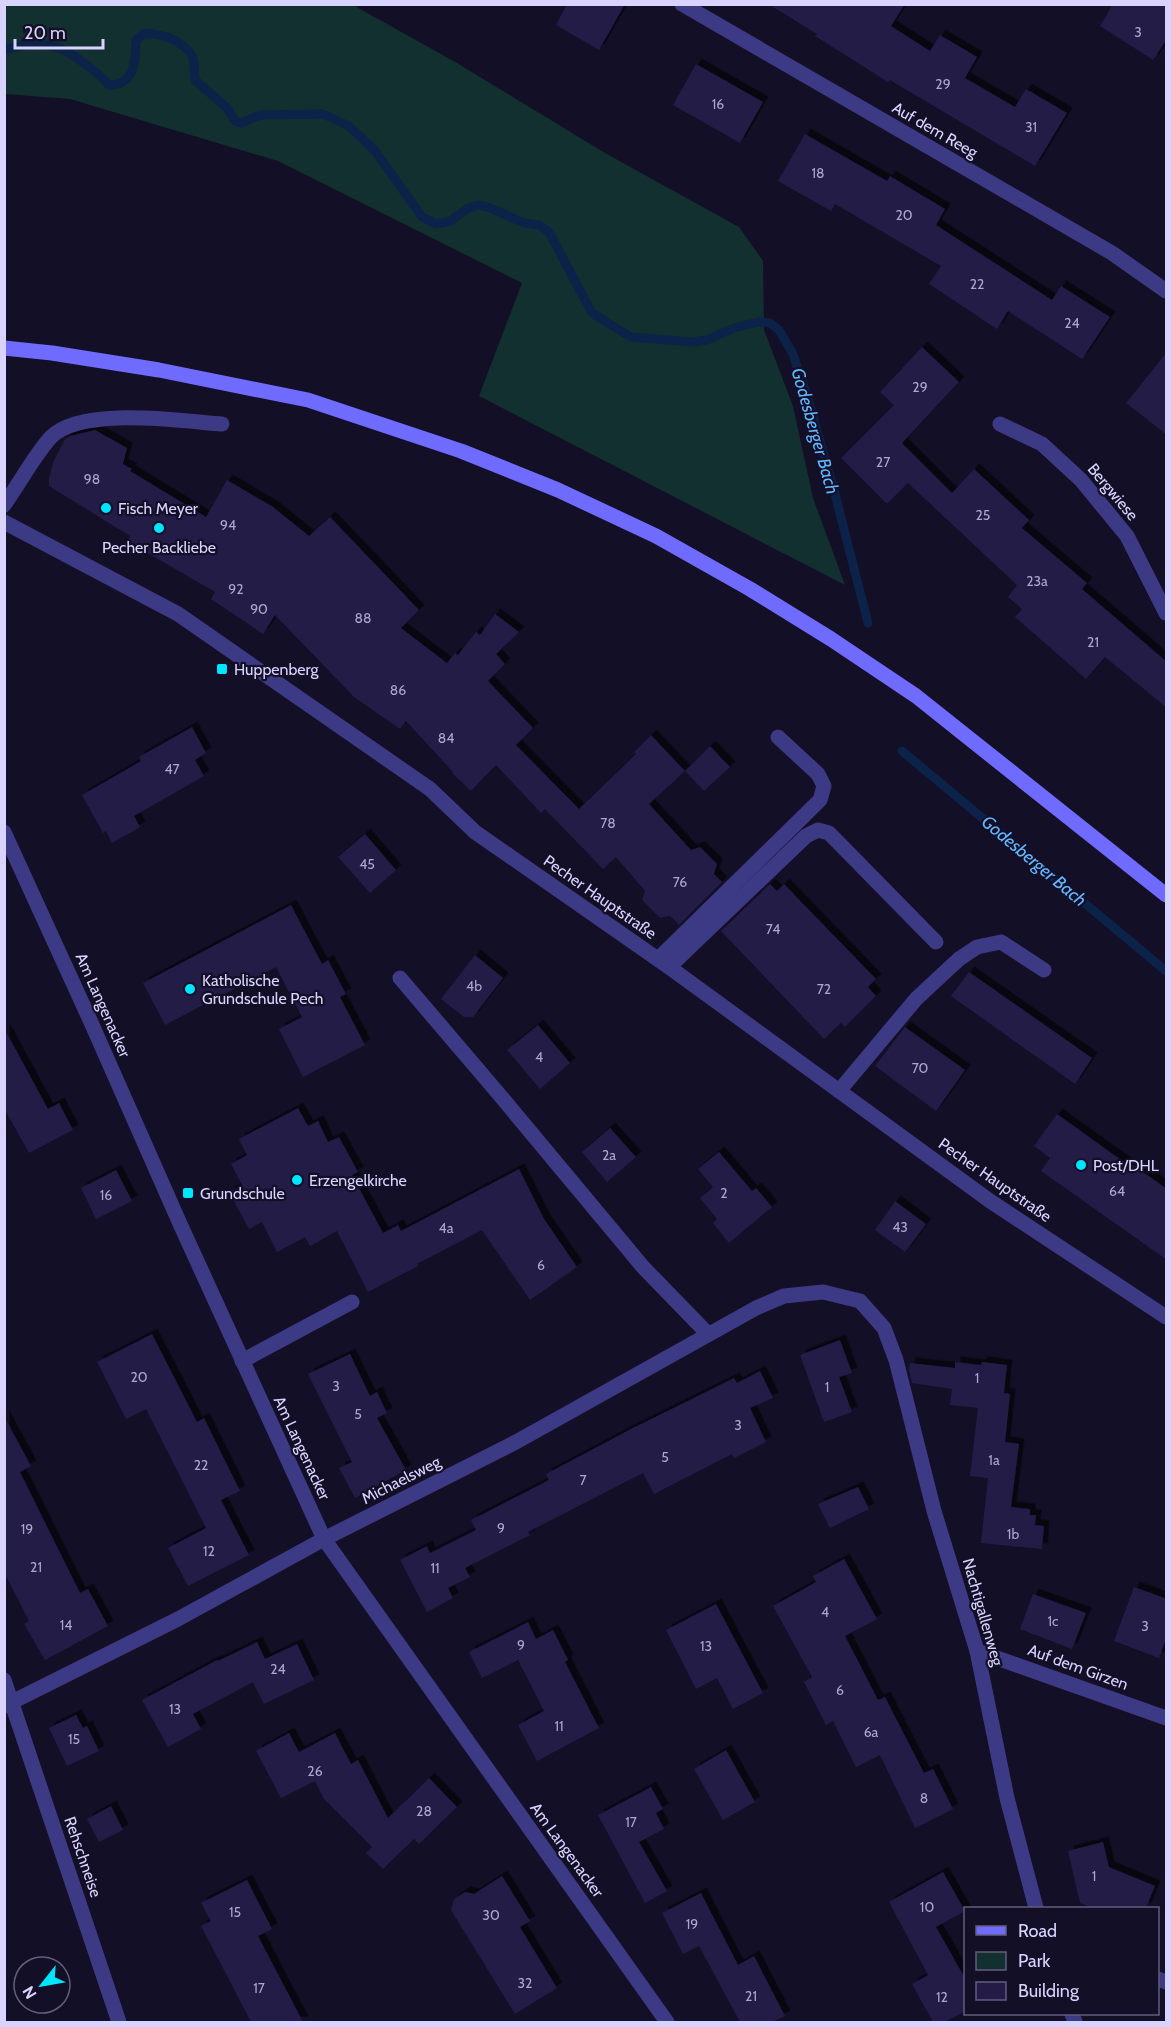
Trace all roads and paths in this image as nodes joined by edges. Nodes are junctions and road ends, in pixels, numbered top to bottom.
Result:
1 (682, 4) edge
2 (1167, 291) edge
3 (4, 348) edge
4 (222, 424) dead end
5 (1000, 424) dead end
6 (4, 506) edge
7 (4, 522) edge
8 (1167, 613) edge
9 (778, 737) dead end
10 (4, 832) edge
11 (1167, 895) edge
12 (936, 942) dead end
13 (663, 963) junction
14 (1044, 970) dead end
15 (400, 978) dead end
16 (839, 1091) junction
17 (352, 1302) dead end
18 (1167, 1317) edge
19 (884, 1328) joint
20 (708, 1334) junction
21 (242, 1361) junction
22 (324, 1539) junction
23 (977, 1651) junction
24 (4, 1680) edge
25 (8, 1704) edge
26 (1167, 1718) edge
27 (1036, 1907) edge
28 (119, 2022) edge
29 (667, 2022) edge

1 - 2 street, Auf dem Reeg
3 - 11 main road
4 - 6 street
5 - 8 street, Bergwiese
7 - 13 street, Pecher Hauptstraße
9 - 13 street
10 - 21 street, Am Langenacker
12 - 13 street
13 - 16 street, Pecher Hauptstraße
14 - 16 street
15 - 20 street
16 - 18 street, Pecher Hauptstraße
17 - 21 street
19 - 20 street, Michaelsweg
19 - 23 street, Nachtigallenweg
20 - 22 street, Michaelsweg
21 - 22 street, Am Langenacker
22 - 25 street, Michaelsweg
22 - 29 street, Am Langenacker
23 - 26 street, Auf dem Girzen
23 - 27 street, Nachtigallenweg
24 - 25 street, Rehschneise
25 - 28 street, Rehschneise

